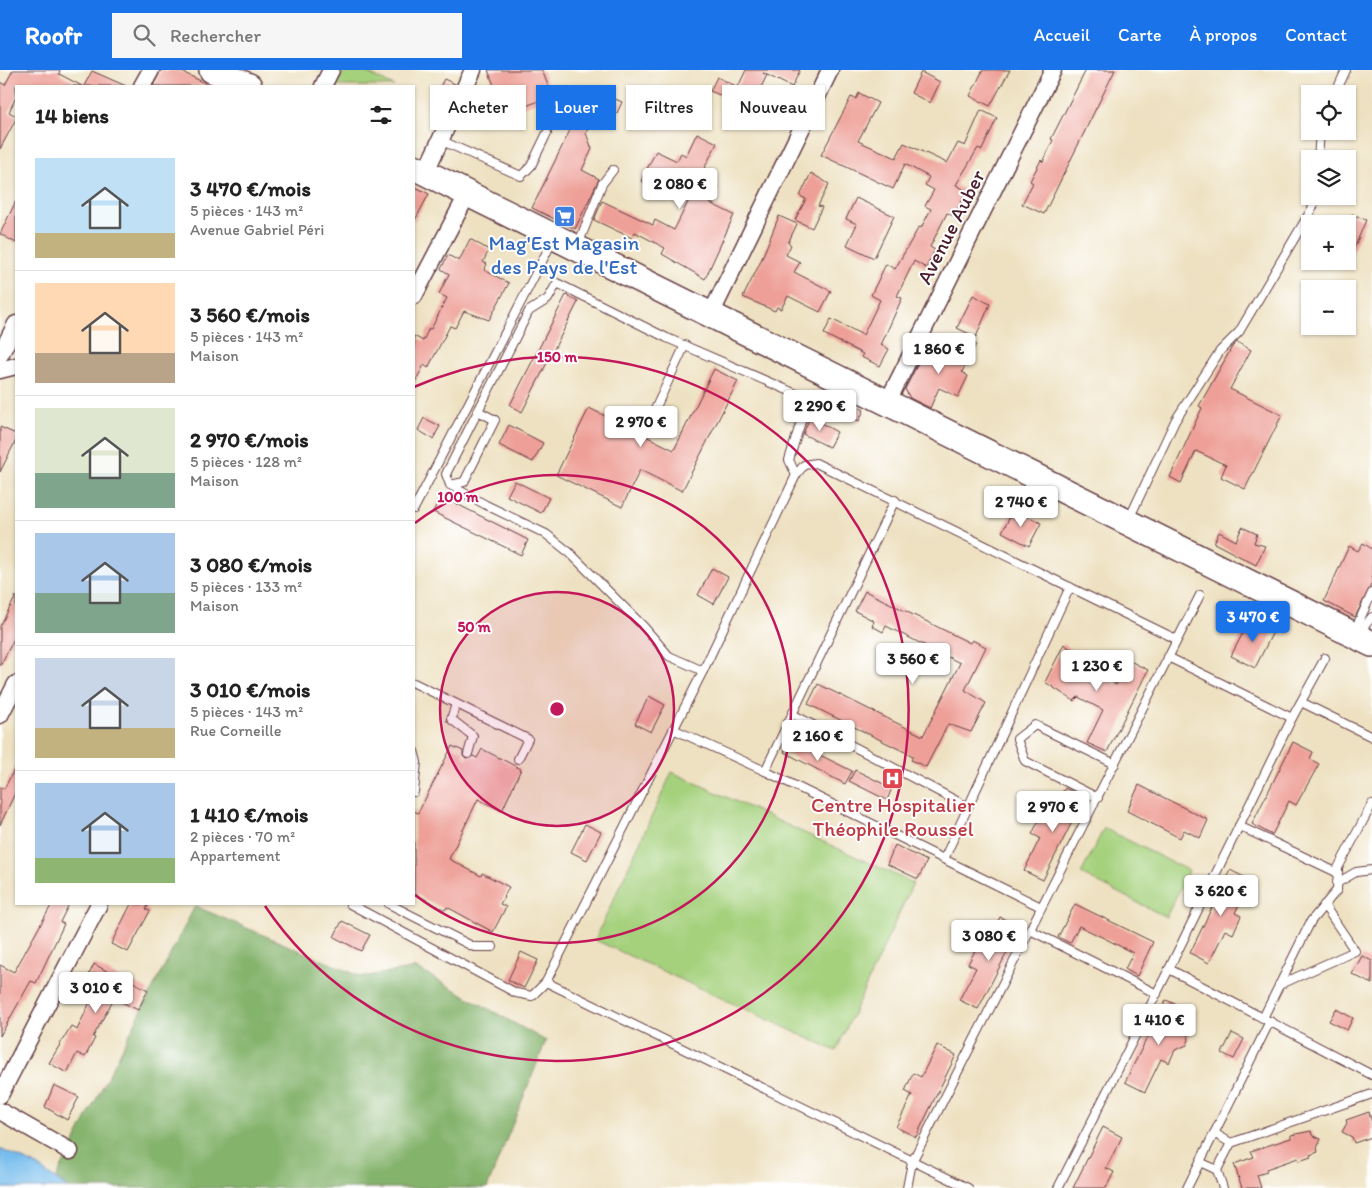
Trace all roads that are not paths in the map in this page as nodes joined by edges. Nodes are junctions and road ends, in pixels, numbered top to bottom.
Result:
1 (150, 70) edge
2 (212, 70) edge
3 (228, 70) edge
4 (331, 70) edge
5 (474, 70) edge
6 (830, 70) edge
7 (1053, 70) edge
8 (1346, 70) edge
9 (142, 85) edge
10 (249, 85) edge
11 (250, 85) edge
12 (324, 85) edge
13 (1339, 85) edge
14 (547, 133) dead end
15 (440, 140) junction
16 (419, 170) edge
17 (613, 170) dead end
18 (467, 195) junction
19 (1313, 205) edge
20 (554, 238) junction
21 (576, 249) junction
22 (415, 294) edge
23 (710, 316) junction
24 (15, 326) edge
25 (685, 345) junction
26 (0, 355) edge
27 (15, 366) edge
28 (0, 370) edge
29 (887, 403) junction
30 (478, 412) junction
31 (650, 420) dead end
32 (796, 475) junction
33 (450, 485) junction
34 (895, 500) junction
35 (415, 506) edge
36 (1127, 523) junction
37 (1070, 587) junction
38 (1372, 592) edge
39 (1200, 595) dead end
40 (1372, 617) edge
41 (1360, 638) edge
42 (1176, 640) junction
43 (1168, 657) junction
44 (1325, 658) dead end
45 (702, 671) junction
46 (415, 684) edge
47 (15, 686) edge
48 (1301, 702) junction
49 (456, 704) junction
50 (792, 714) junction
51 (0, 715) edge
52 (1292, 718) junction
53 (673, 729) junction
54 (1002, 732) junction
55 (1372, 737) edge
56 (1017, 738) junction
57 (468, 754) dead end
58 (415, 755) edge
59 (518, 759) dead end
60 (1115, 764) junction
61 (765, 771) junction
62 (415, 782) edge
63 (1098, 798) junction
64 (1372, 804) edge
65 (968, 807) junction
66 (1239, 826) junction
67 (944, 860) junction
68 (1372, 870) edge
69 (1338, 873) junction
70 (1337, 882) junction
71 (98, 905) edge
72 (352, 905) edge
73 (391, 905) edge
74 (1324, 905) junction
75 (1042, 907) junction
76 (1030, 930) junction
77 (493, 947) dead end
78 (1169, 969) junction
79 (546, 982) junction
80 (1279, 985) junction
81 (1157, 994) junction
82 (1266, 1020) junction
83 (1372, 1075) edge
84 (1372, 1094) edge
85 (0, 1095) edge
86 (0, 1111) edge
87 (1214, 1133) junction
88 (1231, 1143) junction
89 (70, 1150) dead end
90 (912, 1162) junction
91 (1200, 1162) junction
92 (1217, 1170) junction
93 (907, 1188) edge
94 (968, 1188) edge
95 (1058, 1188) edge
96 (1187, 1188) edge
97 (1224, 1188) edge

1 - 9 street
2 - 10 main road
3 - 11 main road
4 - 12 street
5 - 15 street
6 - 23 street
7 - 29 street, Avenue Auber
8 - 13 lane
14 - 15 lane
15 - 16 street
16 - 18 main road
17 - 21 lane
18 - 20 main road
18 - 22 street
19 - 36 lane
20 - 21 main road
20 - 35 lane
21 - 23 main road
23 - 29 main road
24 - 26 street
25 - 30 lane
25 - 31 lane
25 - 32 lane
27 - 28 street
29 - 36 main road
30 - 33 lane
30 - 33 lane
32 - 34 lane
32 - 45 lane
33 - 45 lane
34 - 37 lane
34 - 50 lane
36 - 41 main road
37 - 42 lane
37 - 54 lane
38 - 41 lane
39 - 42 lane
40 - 41 lane
42 - 43 lane
43 - 52 lane
43 - 60 lane
44 - 48 lane
45 - 53 lane
46 - 49 lane
47 - 51 street
48 - 52 lane
48 - 55 lane
49 - 57 lane
49 - 59 lane
50 - 61 lane
50 - 65 lane
52 - 66 lane
53 - 61 lane
53 - 79 lane
54 - 56 lane
54 - 65 lane
56 - 60 lane
56 - 63 lane
58 - 62 lane
60 - 63 lane
61 - 67 lane
63 - 75 lane
64 - 69 lane
65 - 67 lane
66 - 69 lane
66 - 78 lane
67 - 75 lane
68 - 70 lane
69 - 70 lane
70 - 74 lane
71 - 85 street
72 - 79 lane
73 - 77 lane
74 - 80 lane
74 - 80 lane
75 - 76 lane
76 - 81 lane
76 - 90 lane
78 - 81 lane
78 - 82 lane
79 - 90 lane
80 - 82 lane
81 - 95 lane
82 - 83 lane
82 - 87 lane
84 - 88 lane
86 - 89 street
87 - 88 lane
87 - 91 lane
88 - 92 lane
90 - 93 lane
90 - 94 lane
91 - 92 lane
91 - 96 lane
92 - 97 lane

